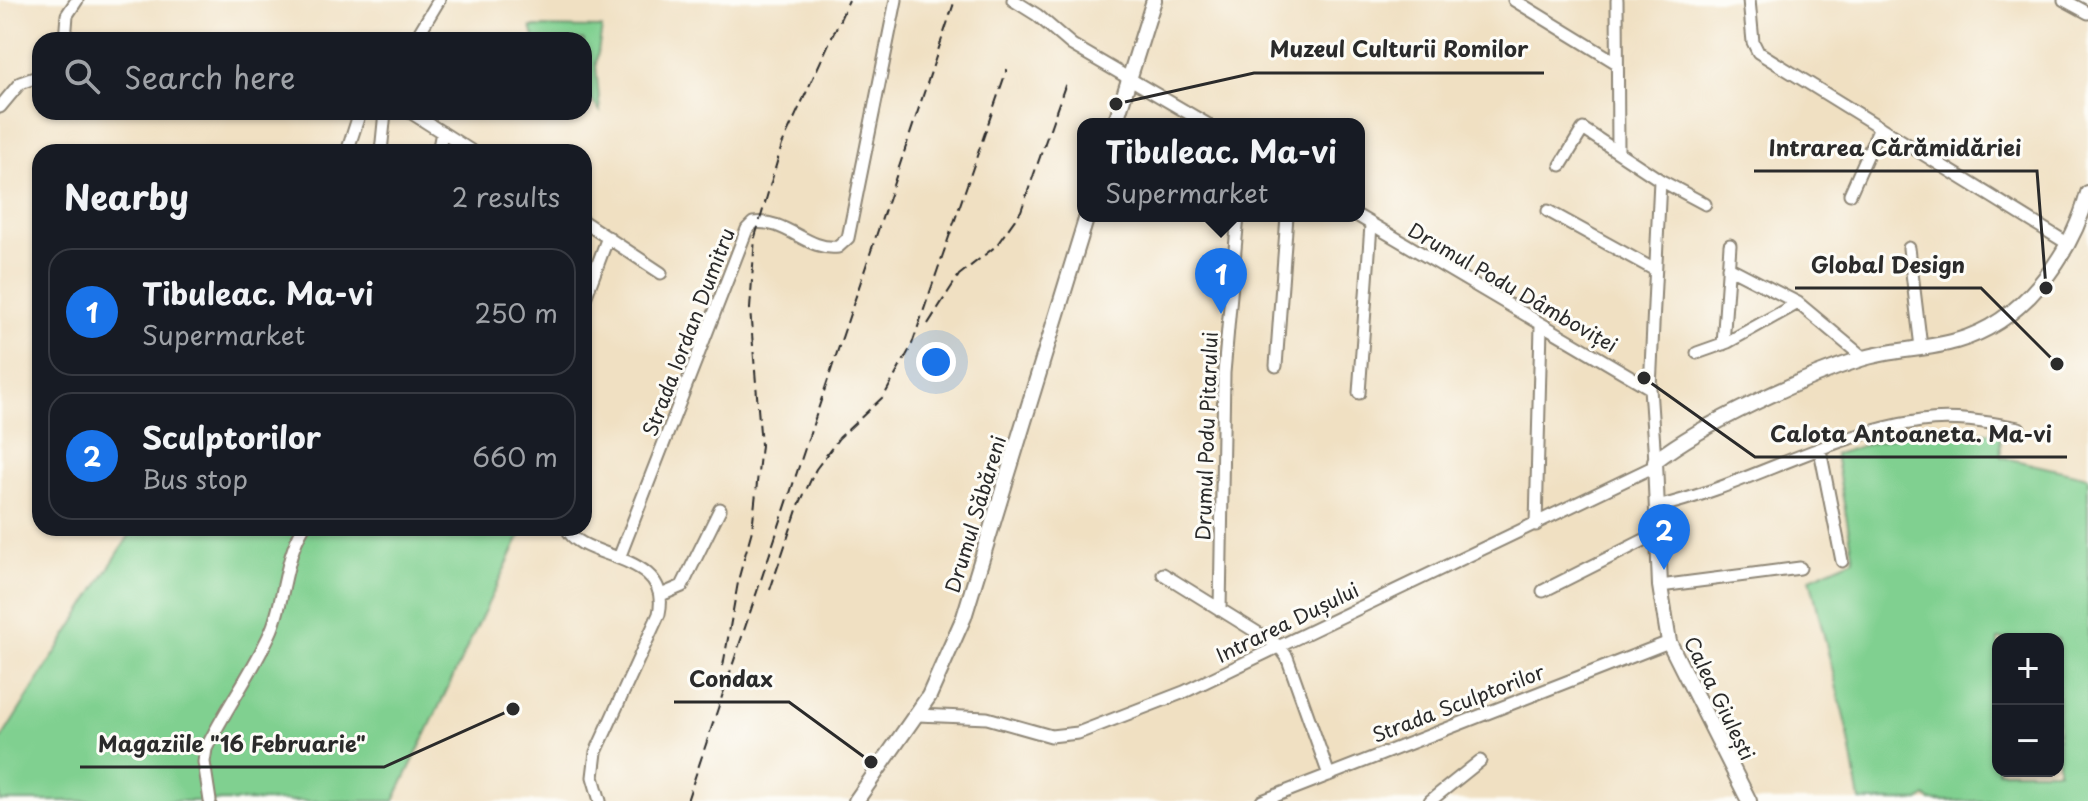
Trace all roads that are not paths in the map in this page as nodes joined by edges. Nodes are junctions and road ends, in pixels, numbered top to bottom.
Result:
1 (77, 0) edge
2 (439, 0) edge
3 (896, 0) edge
4 (1013, 0) edge
5 (1154, 0) edge
6 (1514, 0) edge
7 (1617, 0) edge
8 (1749, 0) edge
9 (2064, 0) edge
10 (2088, 13) edge
11 (66, 32) edge
12 (420, 32) edge
13 (1617, 63) junction
14 (32, 79) edge
15 (1129, 80) junction
16 (0, 107) edge
17 (1117, 118) edge
18 (1196, 118) edge
19 (357, 120) edge
20 (384, 120) edge
21 (423, 120) edge
22 (1880, 127) junction
23 (442, 132) junction
24 (350, 144) edge
25 (382, 144) edge
26 (440, 144) edge
27 (461, 144) edge
28 (1618, 151) junction
29 (1561, 165) dead end
30 (1660, 180) junction
31 (1850, 194) dead end
32 (2087, 203) edge
33 (1705, 204) dead end
34 (1548, 211) dead end
35 (1365, 221) edge
36 (1085, 222) edge
37 (1237, 222) edge
38 (1287, 222) edge
39 (1371, 225) junction
40 (592, 227) edge
41 (608, 237) junction
42 (2067, 243) junction
43 (1730, 245) dead end
44 (1909, 248) dead end
45 (1728, 267) junction
46 (1655, 270) junction
47 (661, 273) dead end
48 (592, 280) edge
49 (1798, 303) junction
50 (1541, 326) junction
51 (1723, 344) junction
52 (1921, 347) junction
53 (1697, 353) dead end
54 (1864, 358) junction
55 (1276, 366) dead end
56 (1650, 388) junction
57 (1359, 393) dead end
58 (2019, 428) dead end
59 (1820, 450) junction
60 (1655, 464) junction
61 (1657, 507) junction
62 (720, 509) dead end
63 (1536, 525) junction
64 (1658, 533) junction
65 (300, 536) edge
66 (572, 536) edge
67 (619, 558) junction
68 (1842, 561) dead end
69 (1800, 568) dead end
70 (1163, 574) dead end
71 (1660, 586) junction
72 (1543, 591) dead end
73 (661, 595) junction
74 (1220, 610) junction
75 (1669, 642) junction
76 (1279, 646) junction
77 (918, 715) junction
78 (1480, 761) dead end
79 (1329, 775) junction
80 (855, 800) edge
81 (210, 801) edge
82 (600, 801) edge
83 (1262, 801) edge
84 (1430, 801) edge
85 (1749, 801) edge

1 - 11 street
2 - 12 street
3 - 67 street, Strada Iordan Dumitru
4 - 15 street
5 - 15 main road
6 - 13 street
7 - 13 street
8 - 22 street
9 - 10 street
13 - 28 street
14 - 16 street
15 - 17 main road
15 - 18 street
19 - 24 street
20 - 25 street
21 - 23 street
22 - 31 street
22 - 42 street
23 - 26 street
23 - 27 street
28 - 29 street
28 - 30 street
30 - 33 street
30 - 46 street
32 - 42 main road
34 - 46 street
35 - 39 street, Drumul Podu Dâmboviței
36 - 77 main road, Drumul Săbăreni
37 - 74 street, Drumul Podu Pitarului
38 - 55 street
39 - 50 street, Drumul Podu Dâmboviței
39 - 57 street
40 - 41 street
41 - 47 street
41 - 48 street
42 - 52 main road
43 - 45 street
44 - 52 street
45 - 49 street
45 - 51 street
46 - 56 street
49 - 51 street
49 - 54 street
50 - 56 street, Drumul Podu Dâmboviței
50 - 63 street
51 - 53 street
52 - 54 main road
54 - 60 main road
56 - 60 street
58 - 59 street
59 - 61 street
59 - 68 street
60 - 61 main road, Calea Giulești
60 - 63 street, Intrarea Dușului
61 - 64 main road, Calea Giulești
62 - 73 street
63 - 76 street, Intrarea Dușului
64 - 71 main road, Calea Giulești
64 - 72 street
65 - 81 street
66 - 67 street
67 - 73 street
69 - 71 street
70 - 74 street
71 - 75 main road, Calea Giulești
73 - 82 street
74 - 76 street
75 - 79 street, Strada Sculptorilor
75 - 85 main road, Calea Giulești
76 - 77 street, Intrarea Dușului
76 - 79 street
77 - 80 main road, Drumul Săbăreni
78 - 84 street
79 - 83 street, Strada Sculptorilor

